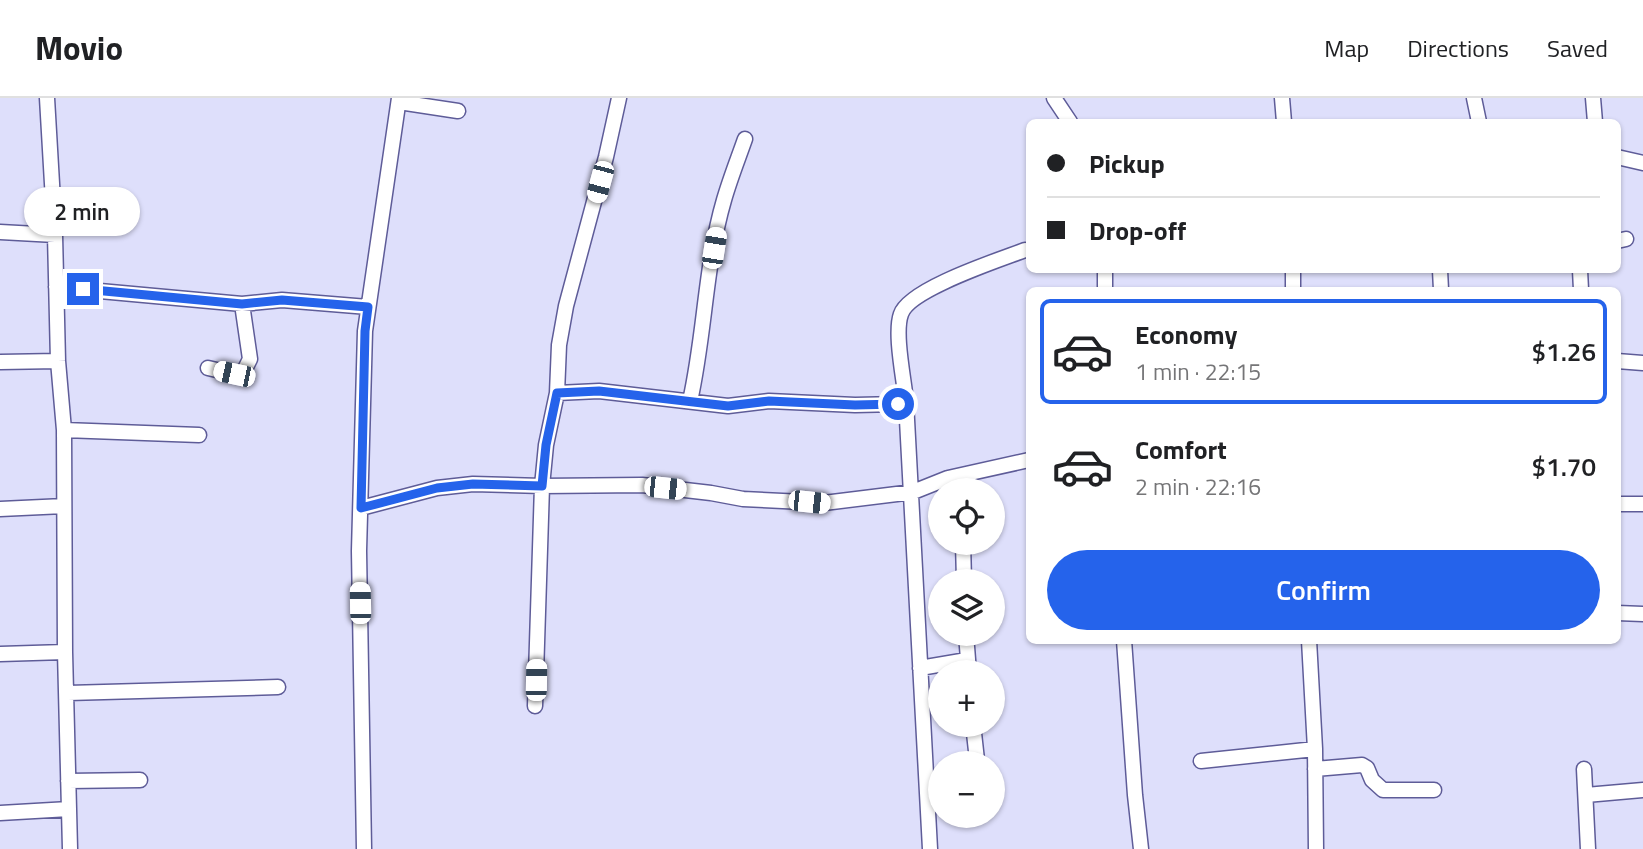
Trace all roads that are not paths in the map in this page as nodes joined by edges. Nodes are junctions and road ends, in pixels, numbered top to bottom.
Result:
1 (46, 98) edge
2 (619, 98) edge
3 (1054, 98) edge
4 (1282, 98) edge
5 (1474, 98) edge
6 (1593, 98) edge
7 (399, 100) edge
8 (458, 111) dead end
9 (1068, 119) edge
10 (1284, 119) edge
11 (1478, 119) edge
12 (1595, 119) edge
13 (745, 139) dead end
14 (1621, 158) edge
15 (1643, 163) edge
16 (0, 232) edge
17 (55, 235) junction
18 (1025, 250) dead end
19 (56, 287) junction
20 (242, 304) junction
21 (368, 307) junction
22 (58, 361) junction
23 (1621, 361) edge
24 (0, 362) edge
25 (1643, 363) edge
26 (208, 368) dead end
27 (557, 393) junction
28 (690, 401) junction
29 (906, 401) junction
30 (64, 430) junction
31 (199, 435) dead end
32 (1026, 461) edge
33 (542, 486) junction
34 (913, 492) junction
35 (1621, 504) edge
36 (1643, 504) edge
37 (64, 506) junction
38 (361, 508) junction
39 (0, 509) edge
40 (1621, 613) edge
41 (1643, 614) edge
42 (1124, 644) edge
43 (1309, 644) edge
44 (65, 652) junction
45 (0, 654) edge
46 (920, 668) junction
47 (928, 668) edge
48 (278, 687) dead end
49 (68, 693) junction
50 (535, 706) dead end
51 (1315, 749) junction
52 (1201, 761) dead end
53 (1315, 769) junction
54 (1584, 769) dead end
55 (140, 780) dead end
56 (68, 781) junction
57 (1434, 790) dead end
58 (1643, 790) edge
59 (1586, 795) junction
60 (69, 810) junction
61 (0, 813) edge
62 (70, 849) edge
63 (363, 849) edge
64 (930, 849) edge
65 (1141, 849) edge
66 (1316, 849) edge
67 (1588, 849) edge

1 - 17 street
2 - 27 street
3 - 9 street
4 - 10 street
5 - 11 street
6 - 12 street
7 - 8 street
7 - 21 street
13 - 28 street
14 - 15 street
16 - 17 street
17 - 19 street
18 - 29 street
19 - 20 street
19 - 22 street
20 - 21 street
20 - 26 street
21 - 38 street
22 - 24 street
22 - 30 street
23 - 25 street
27 - 28 street
27 - 33 street
28 - 29 street
29 - 34 street
30 - 31 street
30 - 37 street
32 - 34 street
33 - 34 street
33 - 38 street
33 - 50 street
34 - 46 street
35 - 36 street
37 - 39 street
37 - 44 street
38 - 63 street
40 - 41 street
42 - 65 street
43 - 51 street
44 - 45 street
44 - 49 street
46 - 47 street
46 - 64 street
48 - 49 street
49 - 56 street
51 - 52 street
51 - 53 street
53 - 57 street
53 - 66 street
54 - 59 street
55 - 56 street
56 - 60 street
58 - 59 street
59 - 67 street
60 - 61 street
60 - 62 street

